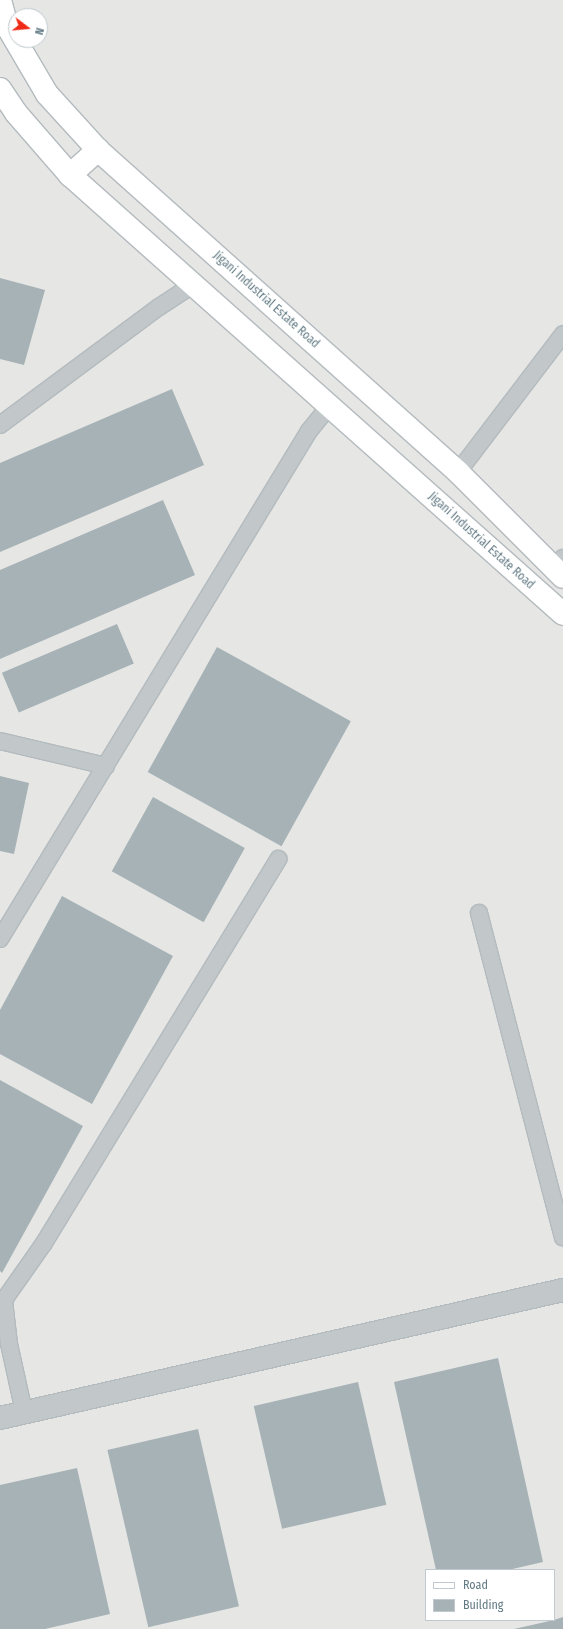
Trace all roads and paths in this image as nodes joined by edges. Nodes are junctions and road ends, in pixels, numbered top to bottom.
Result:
1 (0, 0) edge
2 (0, 89) edge
3 (98, 150) junction
4 (70, 175) junction
5 (194, 284) junction
6 (563, 334) edge
7 (330, 405) junction
8 (0, 425) edge
9 (458, 472) junction
10 (560, 568) edge
11 (563, 614) edge
12 (0, 741) edge
13 (106, 766) junction
14 (278, 859) dead end
15 (479, 913) dead end
16 (0, 939) edge
17 (563, 1237) edge
18 (563, 1290) edge
19 (24, 1412) junction
20 (0, 1418) edge

1 - 3 main road, Jigani Industrial Estate Road
2 - 4 main road, Jigani Industrial Estate Road
3 - 4 main road
3 - 9 main road, Jigani Industrial Estate Road
4 - 5 main road, Jigani Industrial Estate Road
5 - 7 main road, Jigani Industrial Estate Road
5 - 8 lane
6 - 9 lane
7 - 11 main road, Jigani Industrial Estate Road
7 - 13 lane
9 - 10 main road, Jigani Industrial Estate Road
12 - 13 lane
13 - 16 lane
14 - 19 lane
15 - 17 lane
18 - 19 street
19 - 20 street

